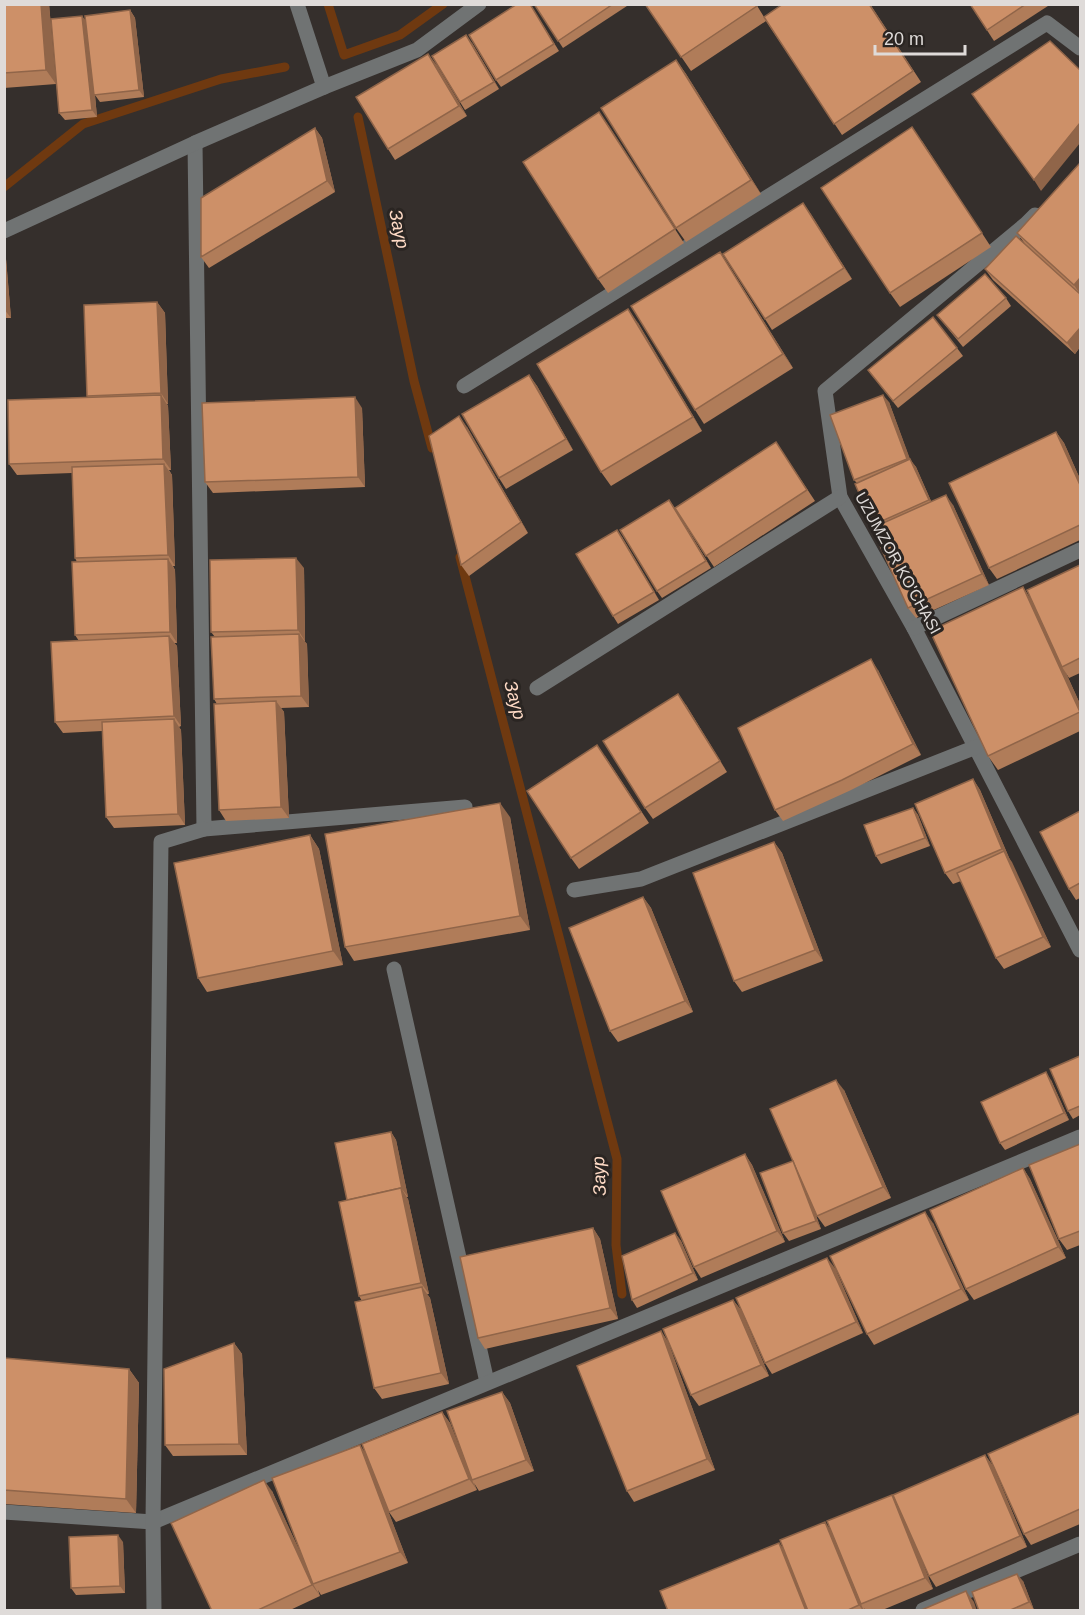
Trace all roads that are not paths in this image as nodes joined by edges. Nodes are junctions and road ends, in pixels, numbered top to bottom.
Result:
1 (297, 4) edge
2 (479, 4) edge
3 (1080, 48) edge
4 (324, 87) junction
5 (195, 143) junction
6 (1042, 207) edge
7 (4, 231) edge
8 (464, 386) dead end
9 (840, 497) junction
10 (1080, 550) edge
11 (914, 628) junction
12 (537, 688) dead end
13 (976, 747) junction
14 (465, 807) edge
15 (204, 829) junction
16 (574, 890) dead end
17 (1074, 922) edge
18 (1080, 950) edge
19 (394, 969) dead end
20 (1080, 1137) edge
21 (487, 1382) junction
22 (4, 1512) edge
23 (153, 1522) junction
24 (1080, 1544) edge
25 (154, 1611) edge
26 (923, 1611) edge

1 - 4 street
2 - 4 street
3 - 8 street
4 - 5 street
5 - 7 street
5 - 15 street
6 - 9 street, UZUMZOR KO'CHASI
9 - 11 street, UZUMZOR KO'CHASI
9 - 12 street
10 - 11 street
11 - 13 street, UZUMZOR KO'CHASI
13 - 16 street
13 - 17 street, UZUMZOR KO'CHASI
14 - 15 street
15 - 23 street
17 - 18 street, UZUMZOR KO'CHASI
19 - 21 street
20 - 21 street
21 - 23 street
22 - 23 street
23 - 25 street
24 - 26 street

